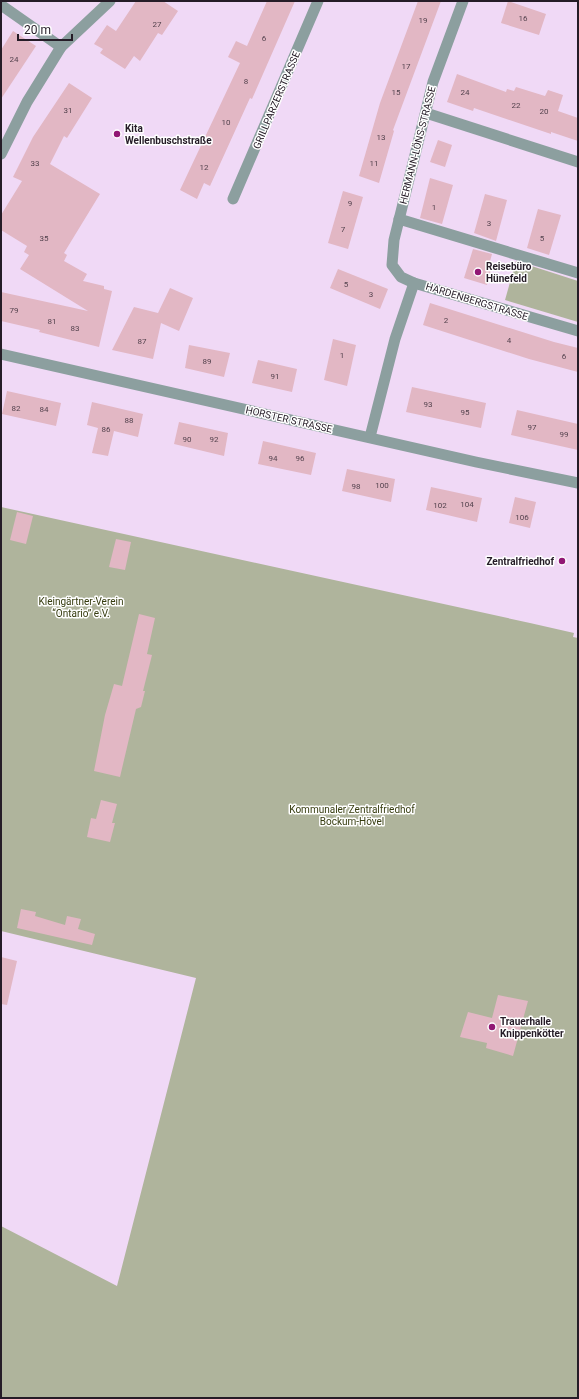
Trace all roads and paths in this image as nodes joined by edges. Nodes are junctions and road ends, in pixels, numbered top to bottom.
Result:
1 (110, 1) edge
2 (318, 1) edge
3 (463, 1) edge
4 (1, 5) edge
5 (61, 47) junction
6 (426, 113) junction
7 (1, 154) edge
8 (578, 162) edge
9 (233, 198) dead end
10 (399, 219) junction
11 (578, 273) edge
12 (414, 283) junction
13 (578, 331) edge
14 (1, 354) edge
15 (370, 437) junction
16 (578, 483) edge

1 - 5 street
2 - 9 street, GRILLPARZERSTRASSE
3 - 6 street, HERMANN-LÖNS-STRASSE
4 - 5 street
5 - 7 street
6 - 8 street
6 - 10 street, HERMANN-LÖNS-STRASSE
10 - 11 street
10 - 12 street, HERMANN-LÖNS-STRASSE
12 - 13 street, HARDENBERGSTRASSE
12 - 15 street, HARDENBERGSTRASSE
14 - 15 street, HORSTER STRASSE
15 - 16 street, HORSTER STRASSE

